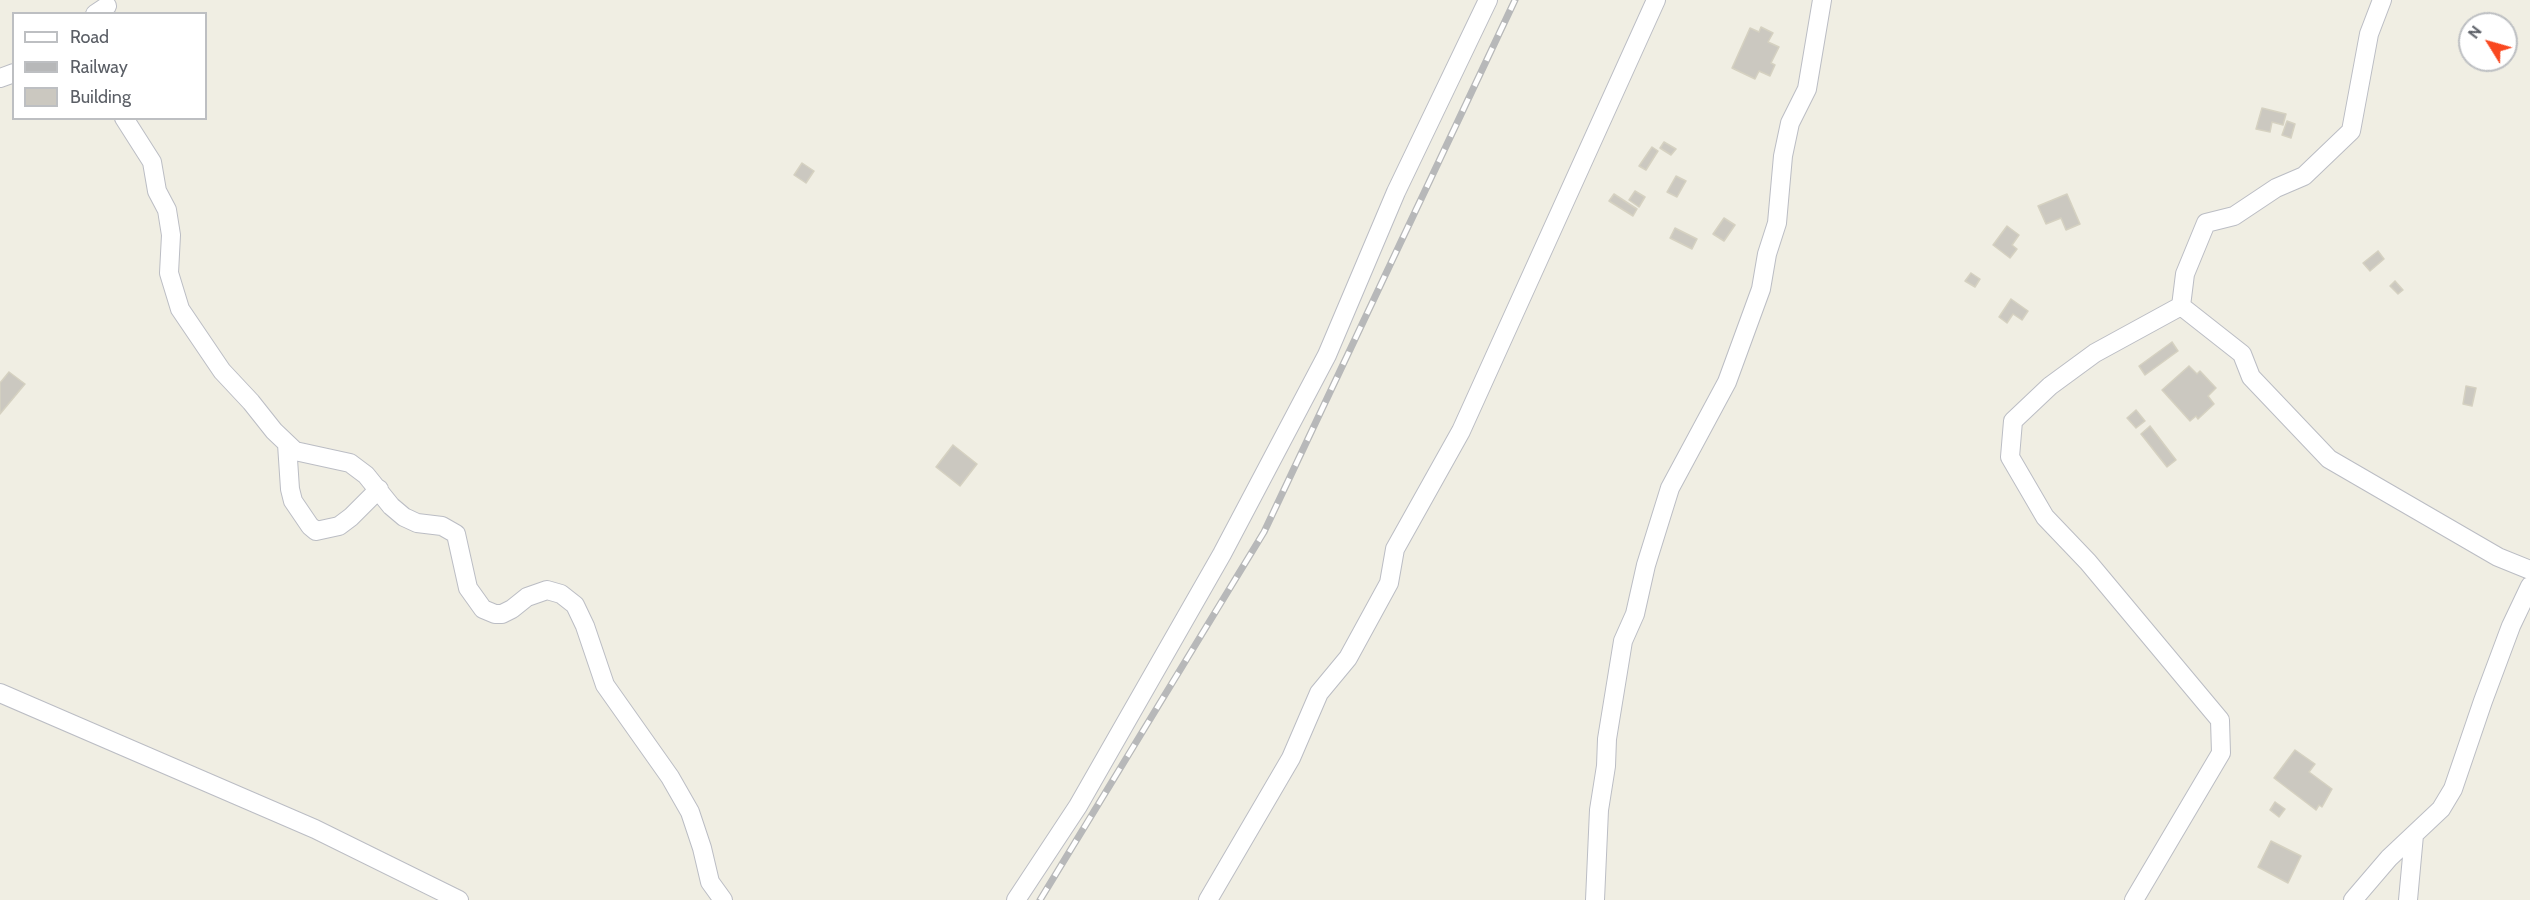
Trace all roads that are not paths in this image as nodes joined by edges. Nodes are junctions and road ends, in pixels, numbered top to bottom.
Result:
1 (1488, 0) edge
2 (1656, 0) edge
3 (1822, 0) edge
4 (2382, 0) edge
5 (125, 120) edge
6 (2181, 306) junction
7 (287, 444) junction
8 (379, 489) junction
9 (2530, 570) edge
10 (2530, 586) edge
11 (0, 693) edge
12 (2414, 835) junction
13 (459, 900) edge
14 (723, 900) edge
15 (1016, 900) edge
16 (1208, 900) edge
17 (1595, 900) edge
18 (2134, 900) edge
19 (2353, 900) edge
20 (2408, 900) edge

1 - 15 street
2 - 16 street
3 - 17 street
4 - 6 street
5 - 7 street
6 - 9 street
6 - 18 street
7 - 8 street
7 - 8 street
8 - 14 street
10 - 12 street
11 - 13 street
12 - 19 street
12 - 20 street

